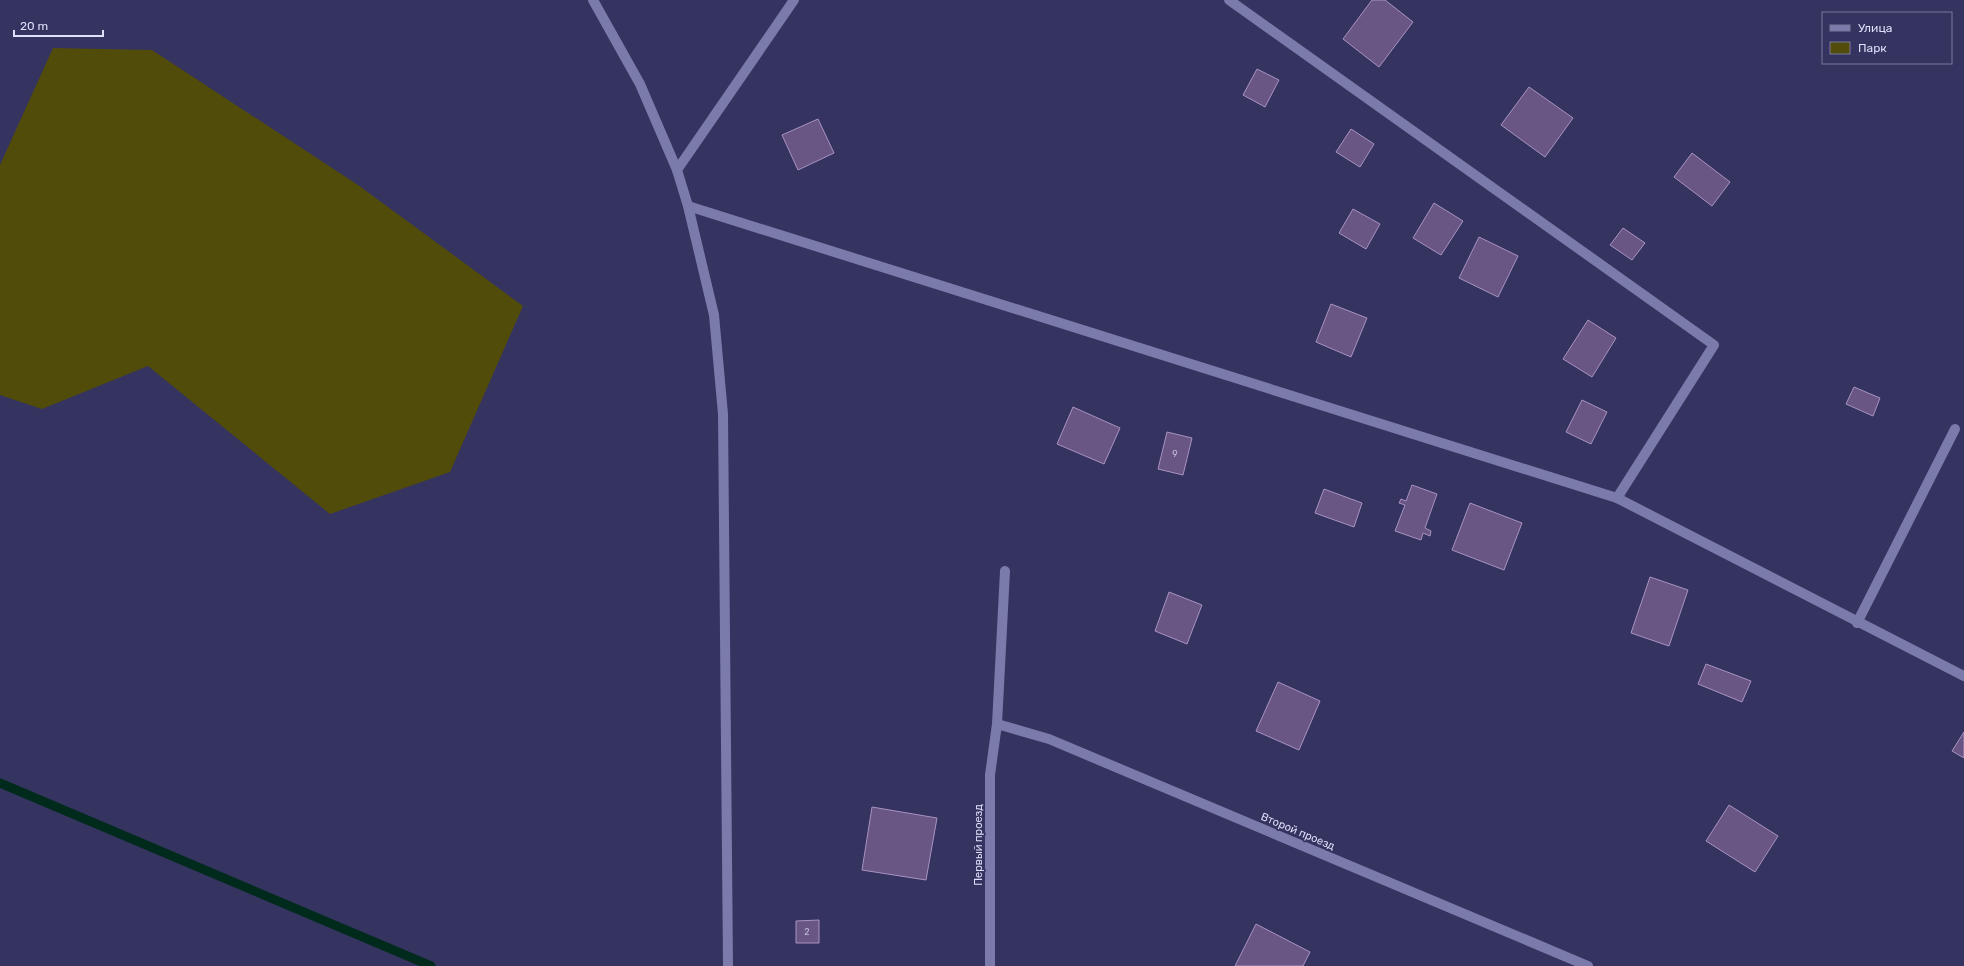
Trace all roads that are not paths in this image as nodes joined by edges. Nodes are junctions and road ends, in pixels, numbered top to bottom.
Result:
1 (593, 0) edge
2 (794, 0) edge
3 (1229, 0) edge
4 (677, 170) junction
5 (688, 206) junction
6 (1955, 429) dead end
7 (1617, 498) junction
8 (1005, 571) dead end
9 (1857, 623) junction
10 (1964, 676) edge
11 (997, 724) junction
12 (728, 966) edge
13 (990, 966) edge
14 (1588, 966) edge

1 - 4 street
2 - 4 street
3 - 7 street
4 - 5 street
5 - 7 street
5 - 12 street
6 - 9 street
7 - 9 street
8 - 11 street, Первый проезд
9 - 10 street
11 - 13 street, Первый проезд
11 - 14 street, Второй проезд

